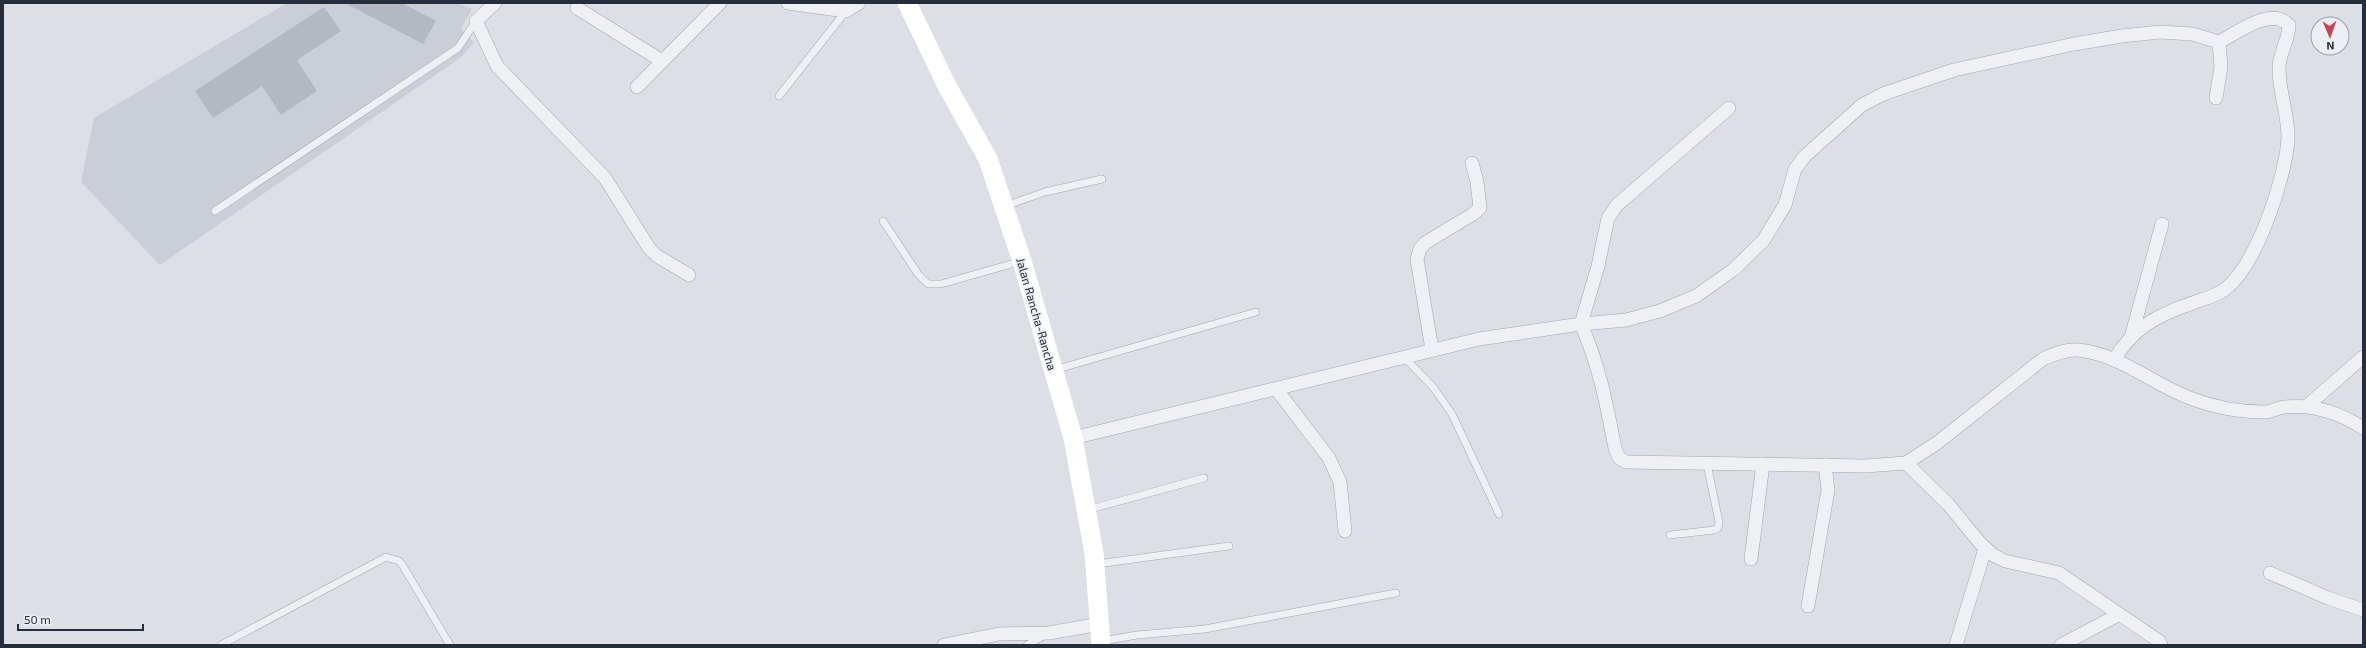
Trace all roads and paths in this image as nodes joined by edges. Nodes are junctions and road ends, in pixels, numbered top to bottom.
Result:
1 (495, 3) edge
2 (720, 3) edge
3 (788, 3) edge
4 (859, 3) edge
5 (907, 3) edge
6 (577, 8) dead end
7 (846, 11) junction
8 (476, 21) junction
9 (2219, 42) junction
10 (662, 61) junction
11 (637, 86) dead end
12 (779, 96) dead end
13 (2216, 98) dead end
14 (1728, 108) dead end
15 (1472, 163) dead end
16 (1102, 179) dead end
17 (1005, 206) junction
18 (215, 211) dead end
19 (883, 221) dead end
20 (2162, 224) dead end
21 (1022, 261) junction
22 (689, 275) dead end
23 (1256, 312) dead end
24 (1581, 324) junction
25 (2132, 334) junction
26 (1432, 350) junction
27 (1404, 357) junction
28 (2363, 357) edge
29 (2114, 360) junction
30 (1054, 370) junction
31 (1277, 390) junction
32 (2307, 406) junction
33 (2363, 428) edge
34 (1073, 438) junction
35 (1906, 463) junction
36 (1707, 464) junction
37 (1763, 464) junction
38 (1825, 466) junction
39 (1204, 478) dead end
40 (1086, 510) junction
41 (1500, 514) dead end
42 (1345, 531) dead end
43 (1670, 535) dead end
44 (1229, 546) dead end
45 (1986, 549) junction
46 (1751, 559) dead end
47 (1094, 565) junction
48 (2270, 574) dead end
49 (1396, 593) dead end
50 (1808, 606) dead end
51 (2363, 610) edge
52 (2118, 614) junction
53 (1049, 633) junction
54 (1101, 637) edge
55 (221, 645) edge
56 (450, 645) edge
57 (944, 645) edge
58 (1027, 645) edge
59 (1956, 645) edge
60 (2061, 645) edge
61 (2161, 645) edge

1 - 8 street
2 - 10 street
3 - 7 street
4 - 7 street
5 - 17 main road, Jalan Rancha-Rancha
6 - 10 street
7 - 12 lane
8 - 18 lane
8 - 22 street
9 - 13 street
9 - 24 street
9 - 25 street
10 - 11 street
14 - 24 street
15 - 26 street
16 - 17 lane
17 - 21 main road, Jalan Rancha-Rancha
19 - 21 lane
20 - 25 street
21 - 30 main road, Jalan Rancha-Rancha
23 - 30 lane
24 - 26 street
24 - 36 street
25 - 29 street
26 - 27 street
27 - 31 street
27 - 41 lane
28 - 32 street
29 - 32 street
29 - 35 street
30 - 34 main road, Jalan Rancha-Rancha
31 - 34 street
31 - 42 street
32 - 33 street
34 - 40 main road, Jalan Rancha-Rancha
35 - 38 street
35 - 45 street
36 - 37 street
36 - 43 lane
37 - 38 street
37 - 46 street
38 - 50 street
39 - 40 lane
40 - 47 main road, Jalan Rancha-Rancha
44 - 47 lane
45 - 52 street
45 - 59 street
47 - 54 main road, Jalan Rancha-Rancha
48 - 51 street
49 - 54 lane
52 - 60 street
52 - 61 street
53 - 54 street
53 - 57 street
53 - 58 lane
55 - 56 lane

